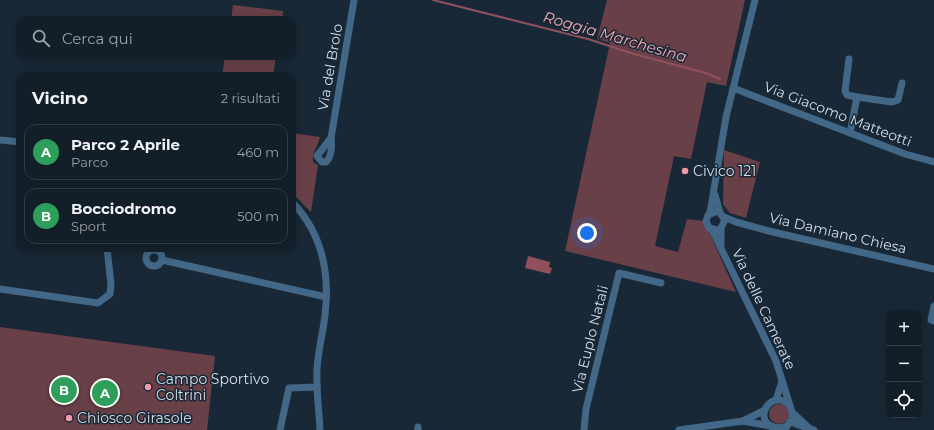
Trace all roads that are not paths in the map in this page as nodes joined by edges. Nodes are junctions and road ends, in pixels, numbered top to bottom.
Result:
1 (354, 0) edge
2 (755, 0) edge
3 (849, 59) dead end
4 (902, 83) dead end
5 (733, 88) junction
6 (857, 97) junction
7 (850, 133) junction
8 (331, 138) dead end
9 (0, 140) edge
10 (16, 142) edge
11 (934, 162) edge
12 (714, 191) junction
13 (296, 207) edge
14 (710, 213) junction
15 (722, 221) junction
16 (712, 230) junction
17 (721, 248) junction
18 (107, 252) edge
19 (162, 260) dead end
20 (934, 269) edge
21 (661, 283) dead end
22 (0, 289) edge
23 (326, 297) junction
24 (934, 306) edge
25 (934, 321) edge
26 (782, 380) junction
27 (317, 387) junction
28 (776, 400) junction
29 (791, 409) junction
30 (764, 410) junction
31 (743, 421) junction
32 (787, 426) edge
33 (772, 428) edge
34 (811, 429) edge
35 (280, 430) edge
36 (320, 430) edge
37 (584, 430) edge
38 (679, 430) edge

1 - 8 street, Via del Brolo
2 - 5 street, Via delle Camerate
3 - 6 street
4 - 6 street
5 - 7 street, Via Giacomo Matteotti
5 - 12 street, Via delle Camerate
6 - 7 street
7 - 11 street, Via Giacomo Matteotti
9 - 10 street
12 - 14 street, Via delle Camerate
12 - 15 street, Via delle Camerate
13 - 23 street
14 - 15 street
14 - 16 street, Via delle Camerate
15 - 16 street
15 - 17 street, Via delle Camerate
15 - 20 street, Via Damiano Chiesa
16 - 17 street, Via delle Camerate
17 - 26 street, Via delle Camerate
18 - 22 street
19 - 23 street
21 - 37 street, Via Euplo Natali
23 - 27 street
24 - 25 street
26 - 28 street, Via delle Camerate
26 - 29 street, Via delle Camerate
27 - 35 street
27 - 36 street
28 - 29 street
28 - 30 street
29 - 32 street, Via delle Camerate
29 - 34 street
30 - 31 street
30 - 33 street
31 - 33 street
31 - 38 street
32 - 33 street
32 - 34 street

